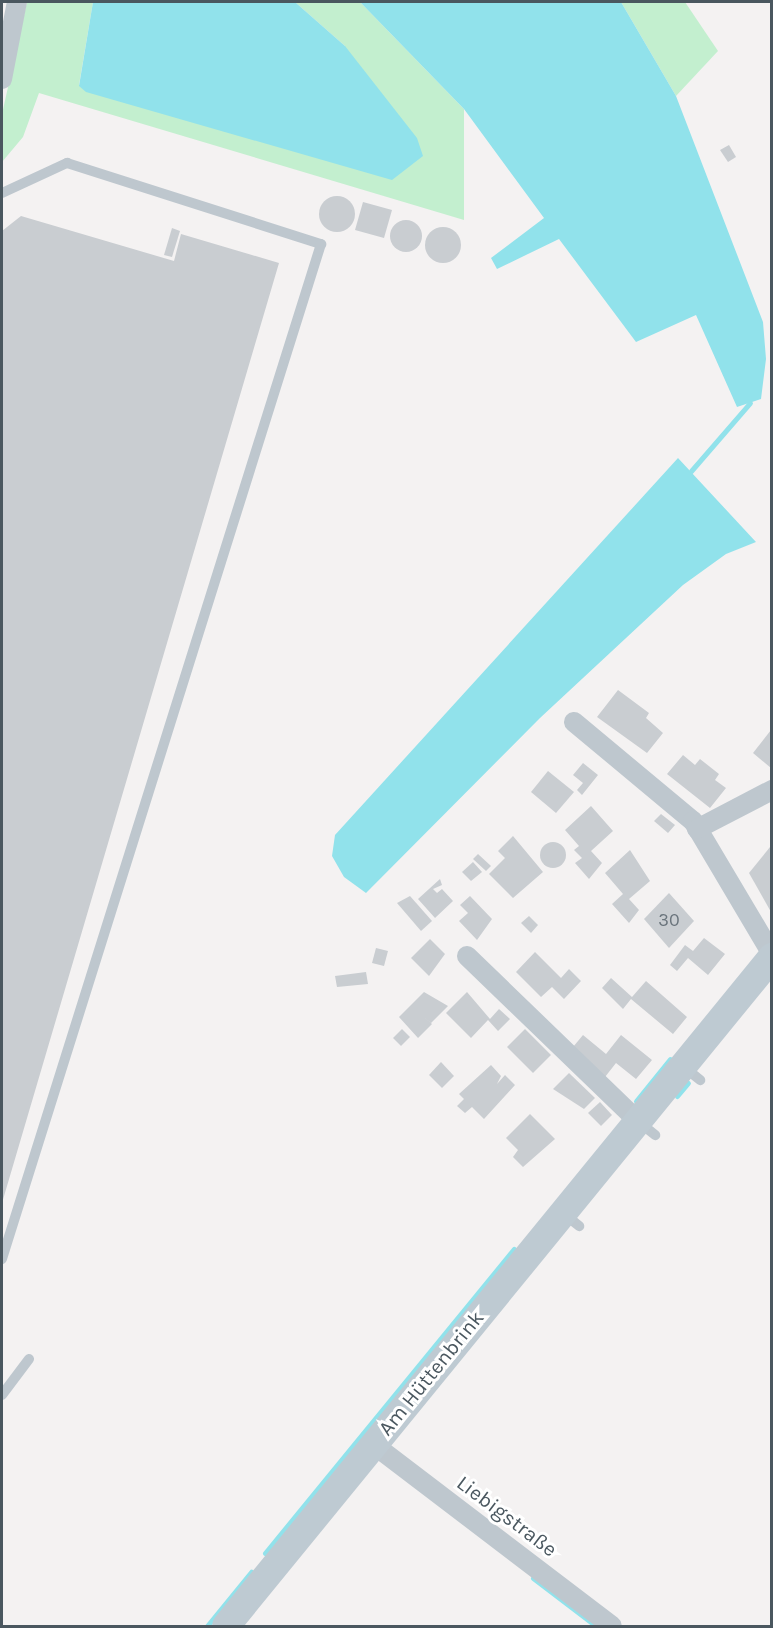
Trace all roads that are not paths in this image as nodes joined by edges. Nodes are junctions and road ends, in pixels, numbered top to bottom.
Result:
1 (17, 2) edge
2 (2, 79) edge
3 (2, 193) edge
4 (574, 722) dead end
5 (771, 789) edge
6 (697, 829) junction
7 (467, 956) dead end
8 (771, 956) edge
9 (646, 1128) junction
10 (2, 1258) edge
11 (29, 1359) dead end
12 (2, 1395) edge
13 (373, 1444) junction
14 (226, 1626) edge
15 (612, 1626) edge

1 - 2 street
3 - 10 lane
4 - 6 street
5 - 6 street
6 - 8 street
7 - 9 street
8 - 9 street, Am Hüttenbrink
9 - 13 street, Am Hüttenbrink
11 - 12 lane
13 - 14 street, Am Hüttenbrink
13 - 15 street, Liebigstraße

